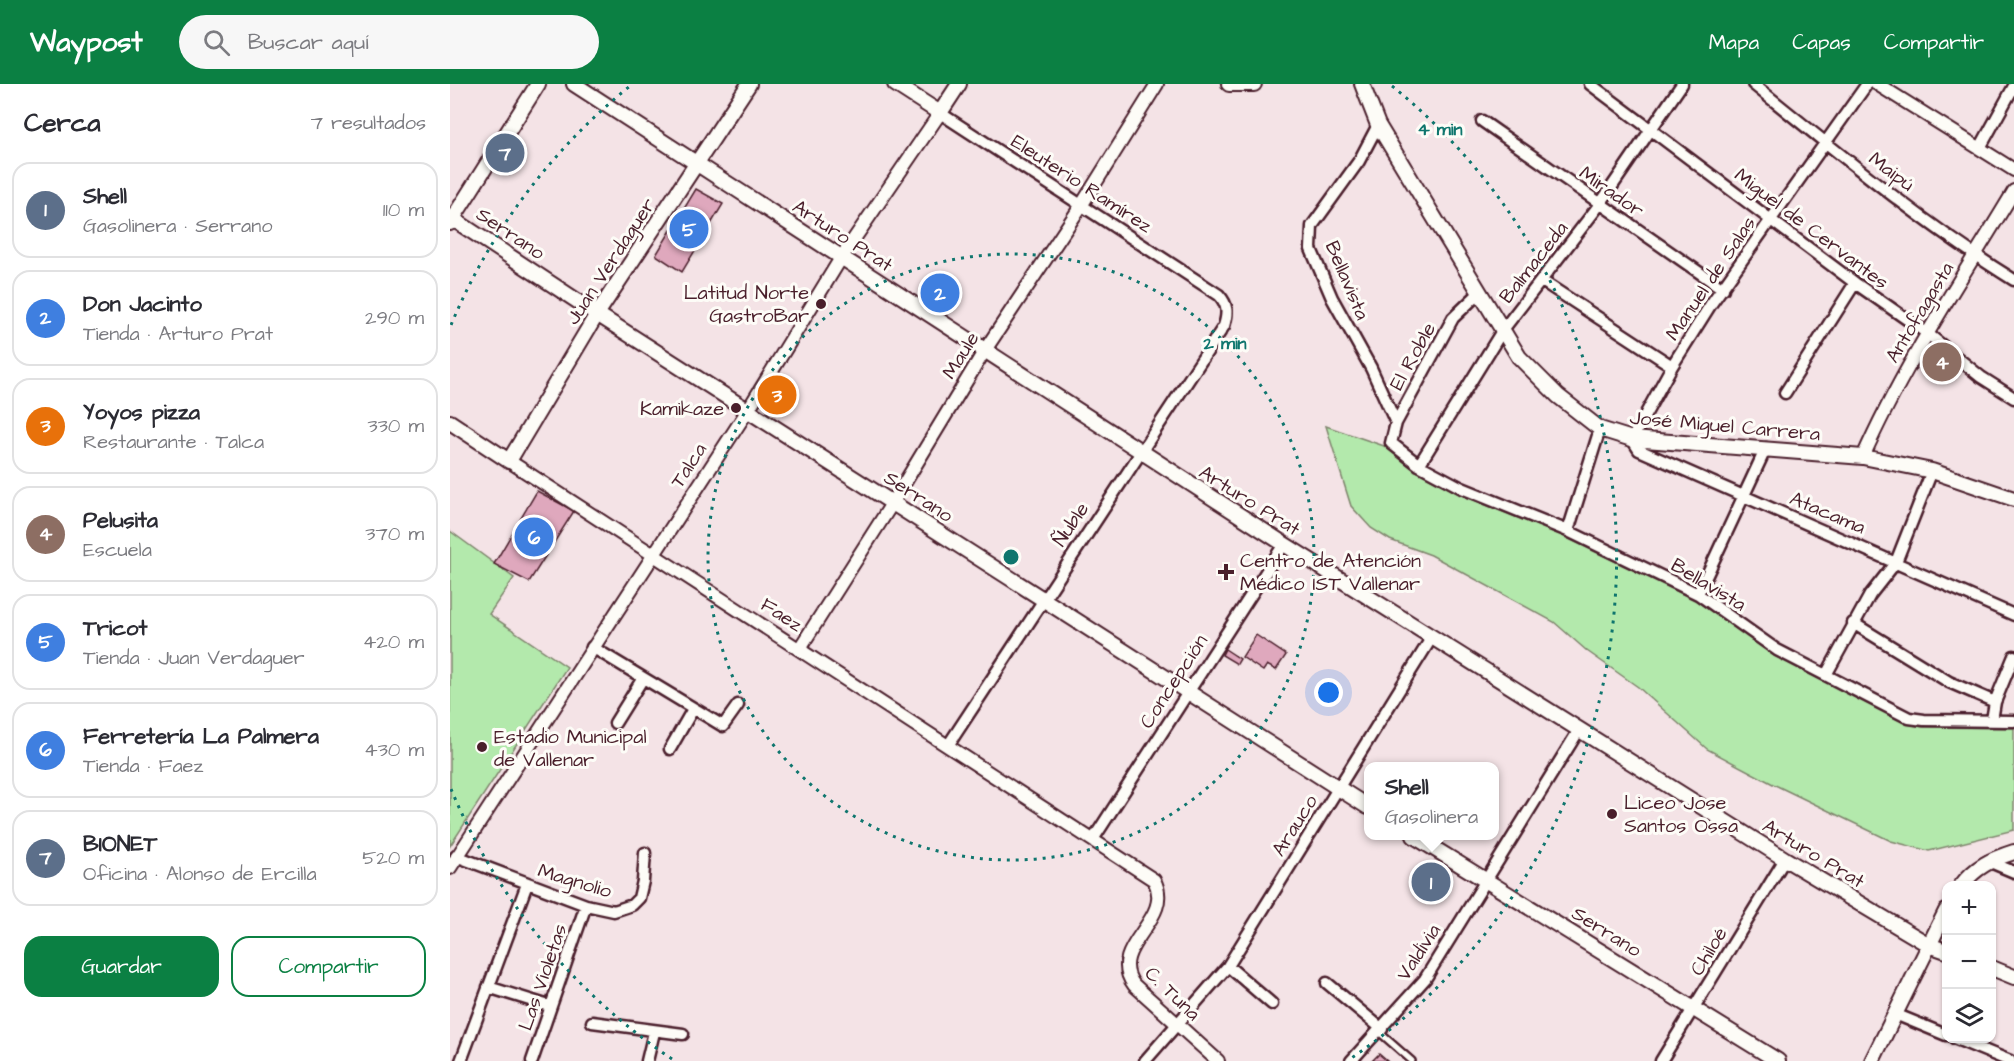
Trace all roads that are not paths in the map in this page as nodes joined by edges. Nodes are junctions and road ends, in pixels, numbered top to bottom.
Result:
1 (538, 84) edge
2 (574, 84) edge
3 (749, 84) edge
4 (895, 84) edge
5 (959, 84) edge
6 (1157, 84) edge
7 (1229, 84) edge
8 (1254, 84) edge
9 (1362, 84) edge
10 (1590, 84) edge
11 (1682, 84) edge
12 (1753, 84) edge
13 (1868, 84) edge
14 (1877, 84) edge
15 (2014, 86) edge
16 (940, 113) junction
17 (1482, 121) dead end
18 (1378, 125) junction
19 (1650, 131) junction
20 (1827, 144) junction
21 (1980, 148) junction
22 (698, 163) junction
23 (2014, 171) edge
24 (2014, 191) edge
25 (1600, 204) junction
26 (1081, 206) junction
27 (451, 219) edge
28 (1772, 219) junction
29 (1975, 256) junction
30 (841, 258) junction
31 (2014, 280) edge
32 (1542, 281) junction
33 (1855, 283) junction
34 (1723, 289) junction
35 (1478, 294) junction
36 (597, 314) junction
37 (1224, 326) joint
38 (1502, 331) junction
39 (1928, 334) junction
40 (985, 350) junction
41 (1672, 366) junction
42 (1785, 393) dead end
43 (2014, 398) edge
44 (748, 410) junction
45 (450, 422) edge
46 (1396, 423) junction
47 (1600, 429) junction
48 (1632, 439) junction
49 (1391, 443) joint
50 (1766, 448) junction
51 (1140, 452) junction
52 (1863, 458) junction
53 (509, 461) junction
54 (1419, 465) junction
55 (1932, 471) junction
56 (1743, 495) junction
57 (2014, 499) edge
58 (894, 502) junction
59 (1568, 531) junction
60 (1284, 544) junction
61 (653, 554) junction
62 (1896, 562) junction
63 (1698, 594) junction
64 (1042, 598) junction
65 (2014, 615) edge
66 (1853, 623) junction
67 (1432, 637) junction
68 (592, 647) junction
69 (800, 648) junction
70 (2014, 656) edge
71 (1826, 675) junction
72 (643, 678) junction
73 (1187, 691) junction
74 (1995, 702) junction
75 (738, 705) dead end
76 (693, 709) junction
77 (1992, 720) junction
78 (2014, 721) edge
79 (615, 723) dead end
80 (1579, 730) junction
81 (948, 744) junction
82 (670, 749) dead end
83 (1338, 789) junction
84 (1364, 805) edge
85 (1094, 838) junction
86 (1421, 840) edge
87 (2014, 852) edge
88 (645, 853) dead end
89 (456, 856) junction
90 (1785, 859) junction
91 (1988, 861) junction
92 (450, 868) edge
93 (2014, 872) edge
94 (1485, 879) junction
95 (1964, 881) edge
96 (527, 884) junction
97 (586, 905) junction
98 (1942, 920) edge
99 (1929, 945) junction
100 (1942, 949) edge
101 (1228, 966) junction
102 (1996, 970) edge
103 (2014, 977) edge
104 (1327, 983) dead end
105 (488, 987) junction
106 (1272, 1004) dead end
107 (549, 1006) junction
108 (1695, 1008) junction
109 (1895, 1014) junction
110 (592, 1022) dead end
111 (1177, 1025) junction
112 (1380, 1031) junction
113 (654, 1032) junction
114 (1942, 1033) edge
115 (683, 1034) dead end
116 (1966, 1043) edge
117 (461, 1061) edge
118 (532, 1061) edge
119 (647, 1061) edge
120 (1145, 1061) edge
121 (1218, 1061) edge
122 (1351, 1061) edge
123 (1412, 1061) edge
124 (1661, 1061) edge
125 (1778, 1061) edge
126 (1872, 1061) edge
127 (2010, 1061) edge

1 - 27 main road
2 - 22 main road, Arturo Prat
3 - 22 main road, Juan Verdaguer
4 - 16 main road, Eleuterio Ramírez
5 - 16 main road, Talca
6 - 26 street, Maule
7 - 8 main road
9 - 18 main road, José Miguel Carrera
10 - 19 street, Miguel de Cervantes
11 - 19 street, Balmaceda
12 - 20 street, Maipú
13 - 20 street, Manuel de Salas
14 - 21 street
15 - 21 street
16 - 26 street, Eleuterio Ramírez
16 - 30 street, Talca
17 - 25 street, Mirador
18 - 35 main road, José Miguel Carrera
18 - 46 street, Bellavista
19 - 25 street, Balmaceda
19 - 28 street, Miguel de Cervantes
20 - 28 street, Manuel de Salas
20 - 29 street, Maipú
21 - 23 street
22 - 30 main road, Arturo Prat
22 - 36 main road, Juan Verdaguer
24 - 29 street, Antofagasta
25 - 32 street, Balmaceda
25 - 34 street, Mirador
26 - 37 street, Eleuterio Ramírez
26 - 40 street, Maule
27 - 36 main road, Serrano
28 - 33 street, Miguel de Cervantes
28 - 34 street, Manuel de Salas
29 - 31 street, Maipú
29 - 39 street, Antofagasta
30 - 40 main road, Arturo Prat
30 - 44 street, Talca
32 - 38 street, Balmaceda
32 - 41 street
33 - 39 street, Miguel de Cervantes
33 - 42 street
34 - 41 street, Manuel de Salas
35 - 38 main road, José Miguel Carrera
35 - 46 street, El Roble
36 - 44 main road, Serrano
36 - 53 main road, Juan Verdaguer
37 - 51 street, Ñuble
38 - 47 main road, José Miguel Carrera
38 - 54 street, Balmaceda
39 - 43 street, Miguel de Cervantes
39 - 52 street, Antofagasta
40 - 51 main road, Arturo Prat
40 - 58 street, Maule
41 - 48 street, Manuel de Salas
44 - 58 main road, Serrano
44 - 61 street, Talca
45 - 53 main road, Faez
46 - 49 street, El Roble
47 - 48 main road, José Miguel Carrera
47 - 59 street
48 - 50 main road, José Miguel Carrera
48 - 56 street, Atacama
49 - 54 street, Bellavista
50 - 52 main road, José Miguel Carrera
50 - 56 street
51 - 60 main road, Arturo Prat
51 - 64 street, Ñuble
52 - 55 main road, José Miguel Carrera
53 - 61 street, Faez
54 - 59 street, Bellavista
55 - 57 main road, José Miguel Carrera
55 - 62 street
56 - 62 street, Atacama
56 - 63 street
58 - 64 main road, Serrano
58 - 69 street, Maule
59 - 63 street, Bellavista
60 - 67 main road, Arturo Prat
60 - 73 street, Concepción
61 - 68 street, Talca
61 - 69 street, Faez
62 - 65 street, Atacama
62 - 66 street
63 - 71 street, Bellavista
64 - 73 main road, Serrano
64 - 81 street, Ñuble
66 - 71 street
66 - 74 street
67 - 80 main road, Arturo Prat
67 - 83 street, Arauco
68 - 72 street
68 - 89 street, Talca
69 - 81 street, Faez
70 - 74 street
71 - 77 street, Bellavista
72 - 76 street
72 - 79 street
73 - 83 main road, Serrano
73 - 85 street, Concepción
74 - 77 street
75 - 76 street
76 - 82 street
77 - 78 street, Bellavista
80 - 90 main road, Arturo Prat
80 - 94 street, Valdivia
81 - 85 street, Faez
83 - 84 main road, Serrano
83 - 101 street, Arauco
85 - 111 street, C. Tuna
86 - 94 main road, Serrano
87 - 91 main road
88 - 97 street, Magnolio
89 - 92 street, Talca
89 - 96 street, Magnolio
90 - 99 main road, Arturo Prat
90 - 108 street, Chiloé
91 - 93 street
91 - 95 main road
94 - 108 main road, Serrano
94 - 112 street, Valdivia
96 - 97 street, Magnolio
96 - 105 street
97 - 107 street, Las Violetas
98 - 99 main road
99 - 100 main road, Arturo Prat
99 - 109 main road
101 - 106 street
101 - 111 street, Arauco
102 - 103 main road
104 - 112 street
105 - 107 street
105 - 117 street
107 - 118 street, Las Violetas
108 - 124 street, Chiloé
108 - 125 main road, Serrano
109 - 114 street
109 - 126 main road
110 - 113 street
111 - 120 street, Arauco
111 - 121 street, C. Tuna
112 - 122 street, Valdivia
112 - 123 lane
113 - 115 street
113 - 119 street
116 - 127 street

